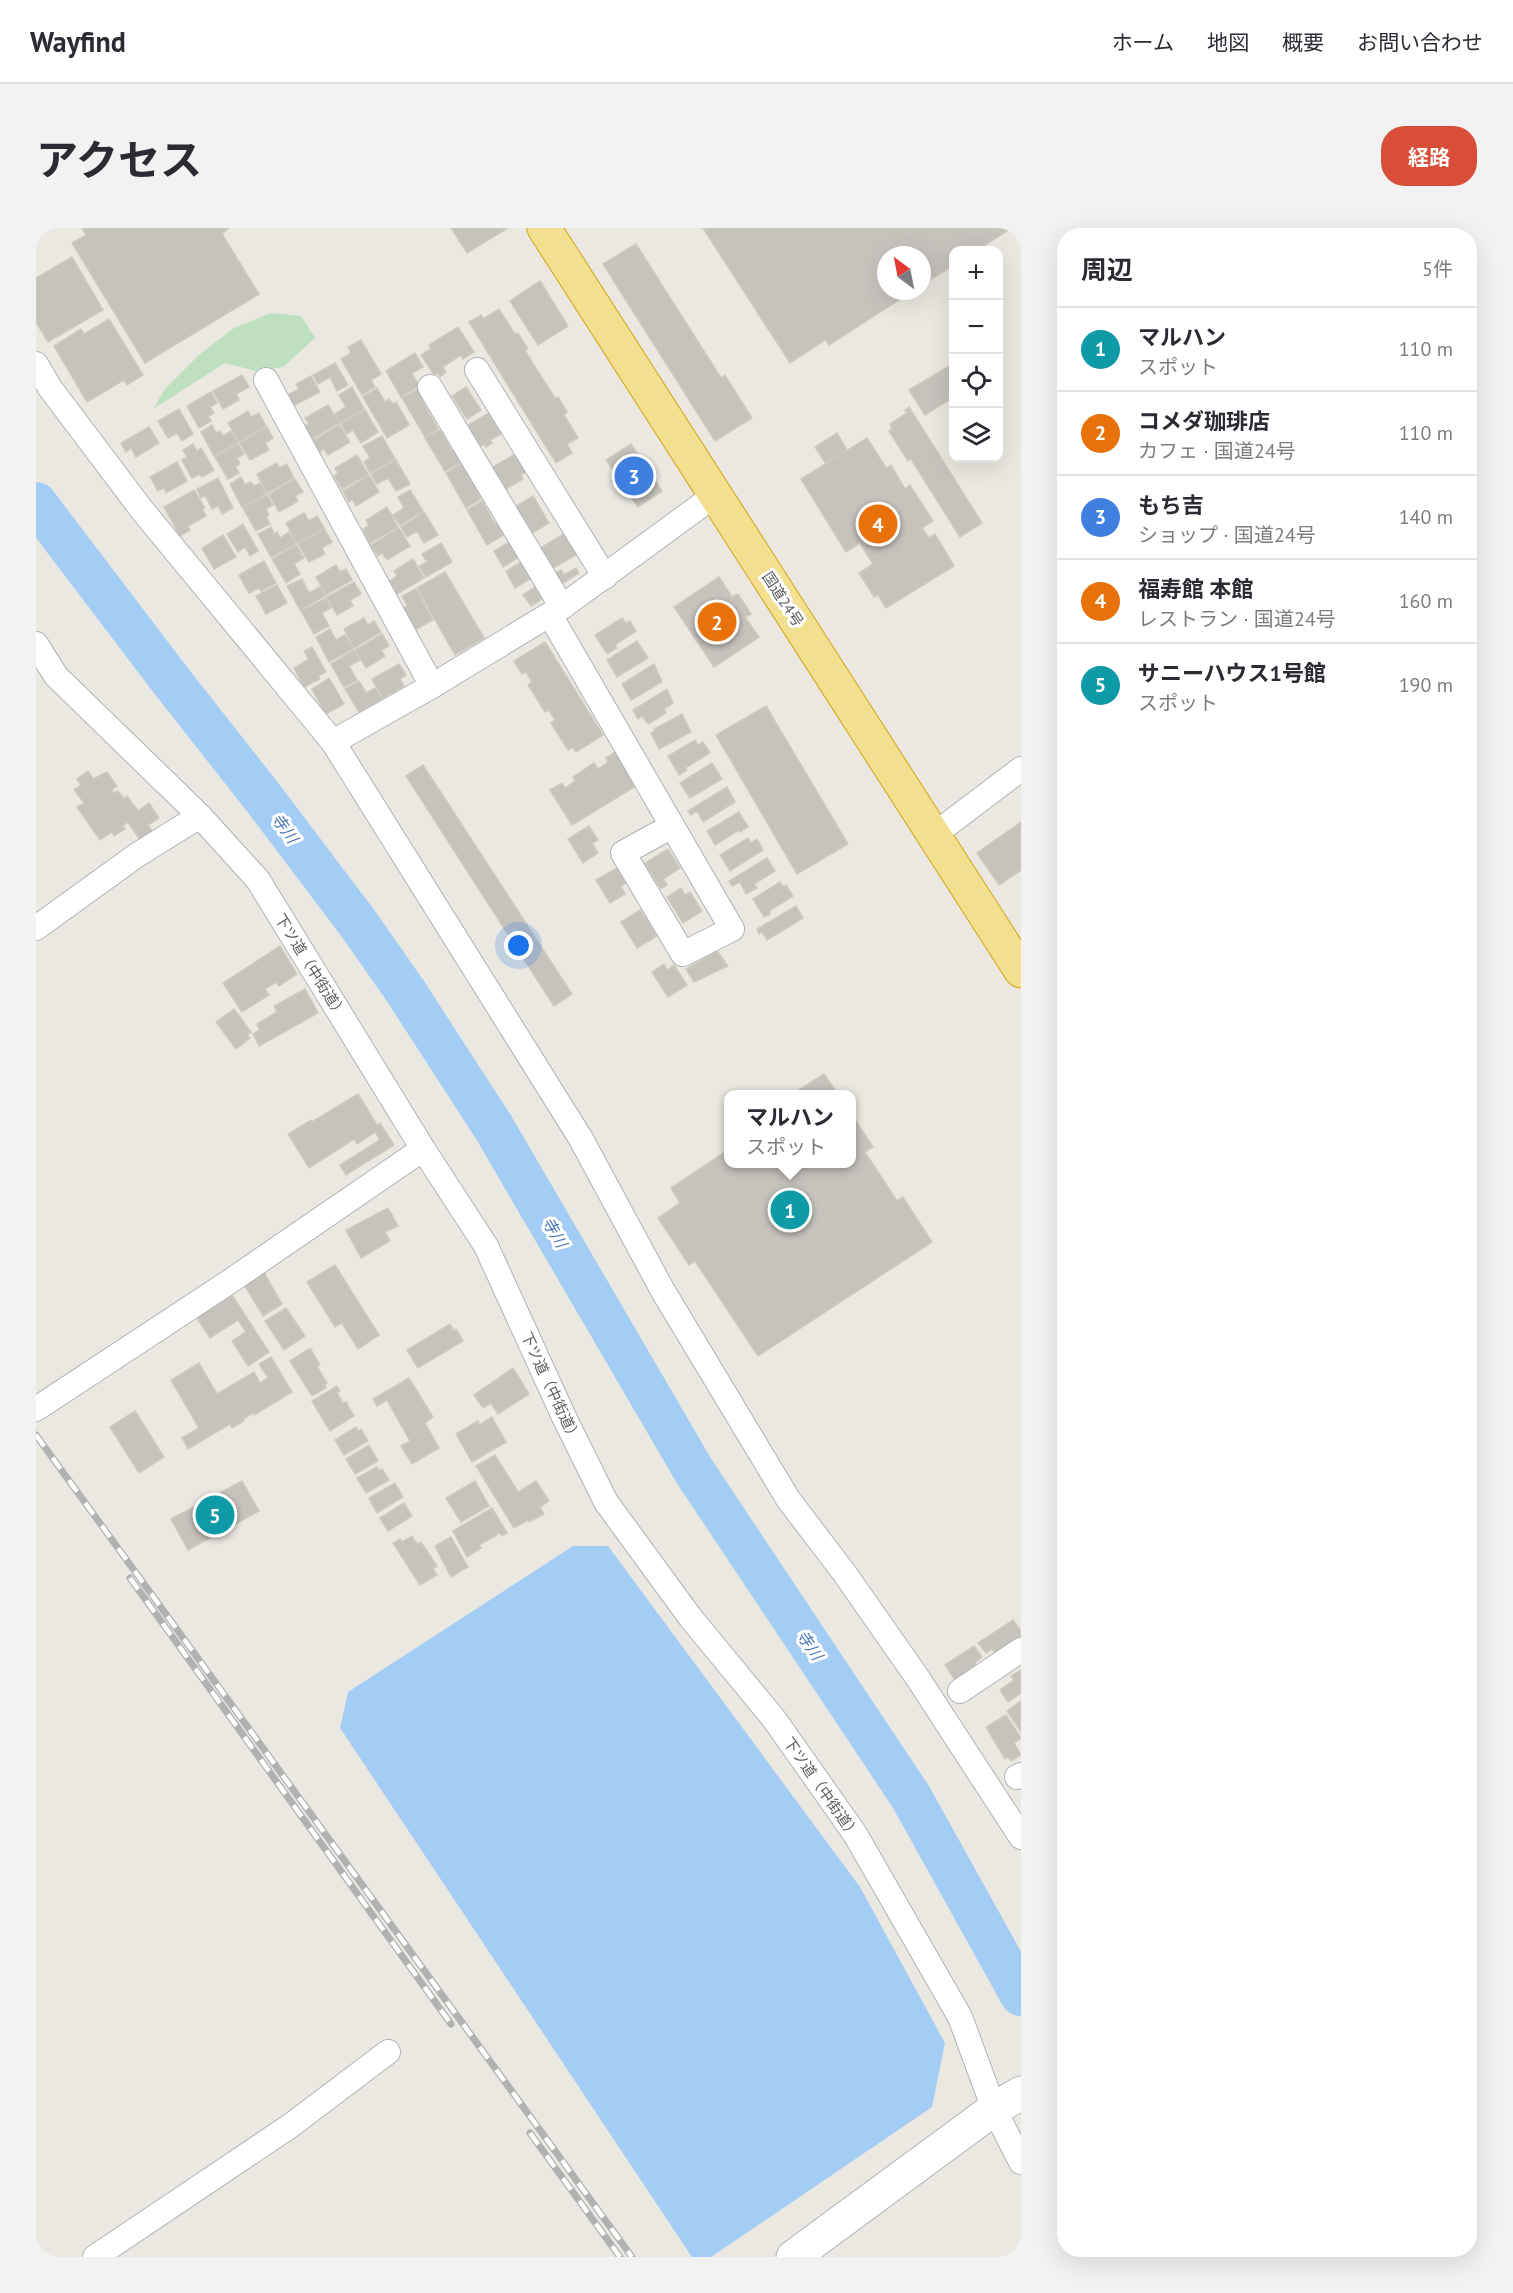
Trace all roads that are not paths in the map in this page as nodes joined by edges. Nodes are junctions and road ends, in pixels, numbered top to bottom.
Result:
1 (544, 228) edge
2 (36, 364) edge
3 (477, 370) dead end
4 (266, 380) dead end
5 (430, 387) dead end
6 (715, 495) junction
7 (605, 577) junction
8 (556, 611) junction
9 (36, 644) edge
10 (432, 686) junction
11 (333, 742) junction
12 (1021, 769) edge
13 (200, 816) junction
14 (672, 826) junction
15 (935, 834) junction
16 (36, 928) edge
17 (1019, 961) edge
18 (423, 1149) junction
19 (36, 1409) edge
20 (1021, 1650) edge
21 (960, 1691) dead end
22 (1021, 1837) edge
23 (388, 2052) dead end
24 (1009, 2101) edge
25 (1021, 2162) edge
26 (95, 2257) edge
27 (793, 2257) edge

1 - 6 highway, 国道24号
2 - 11 street
3 - 7 street
4 - 10 street
5 - 8 street
6 - 7 street
6 - 15 highway, 国道24号
7 - 8 street
8 - 10 street
8 - 14 street
9 - 13 street, 下ツ道（中街道）
10 - 11 street
11 - 22 street
12 - 15 street
13 - 16 street
13 - 18 street, 下ツ道（中街道）
14 - 14 street
15 - 17 highway, 国道24号
18 - 19 street
18 - 24 street, 下ツ道（中街道）
20 - 21 street
23 - 26 street
24 - 25 street, 下ツ道（中街道）
24 - 27 street

